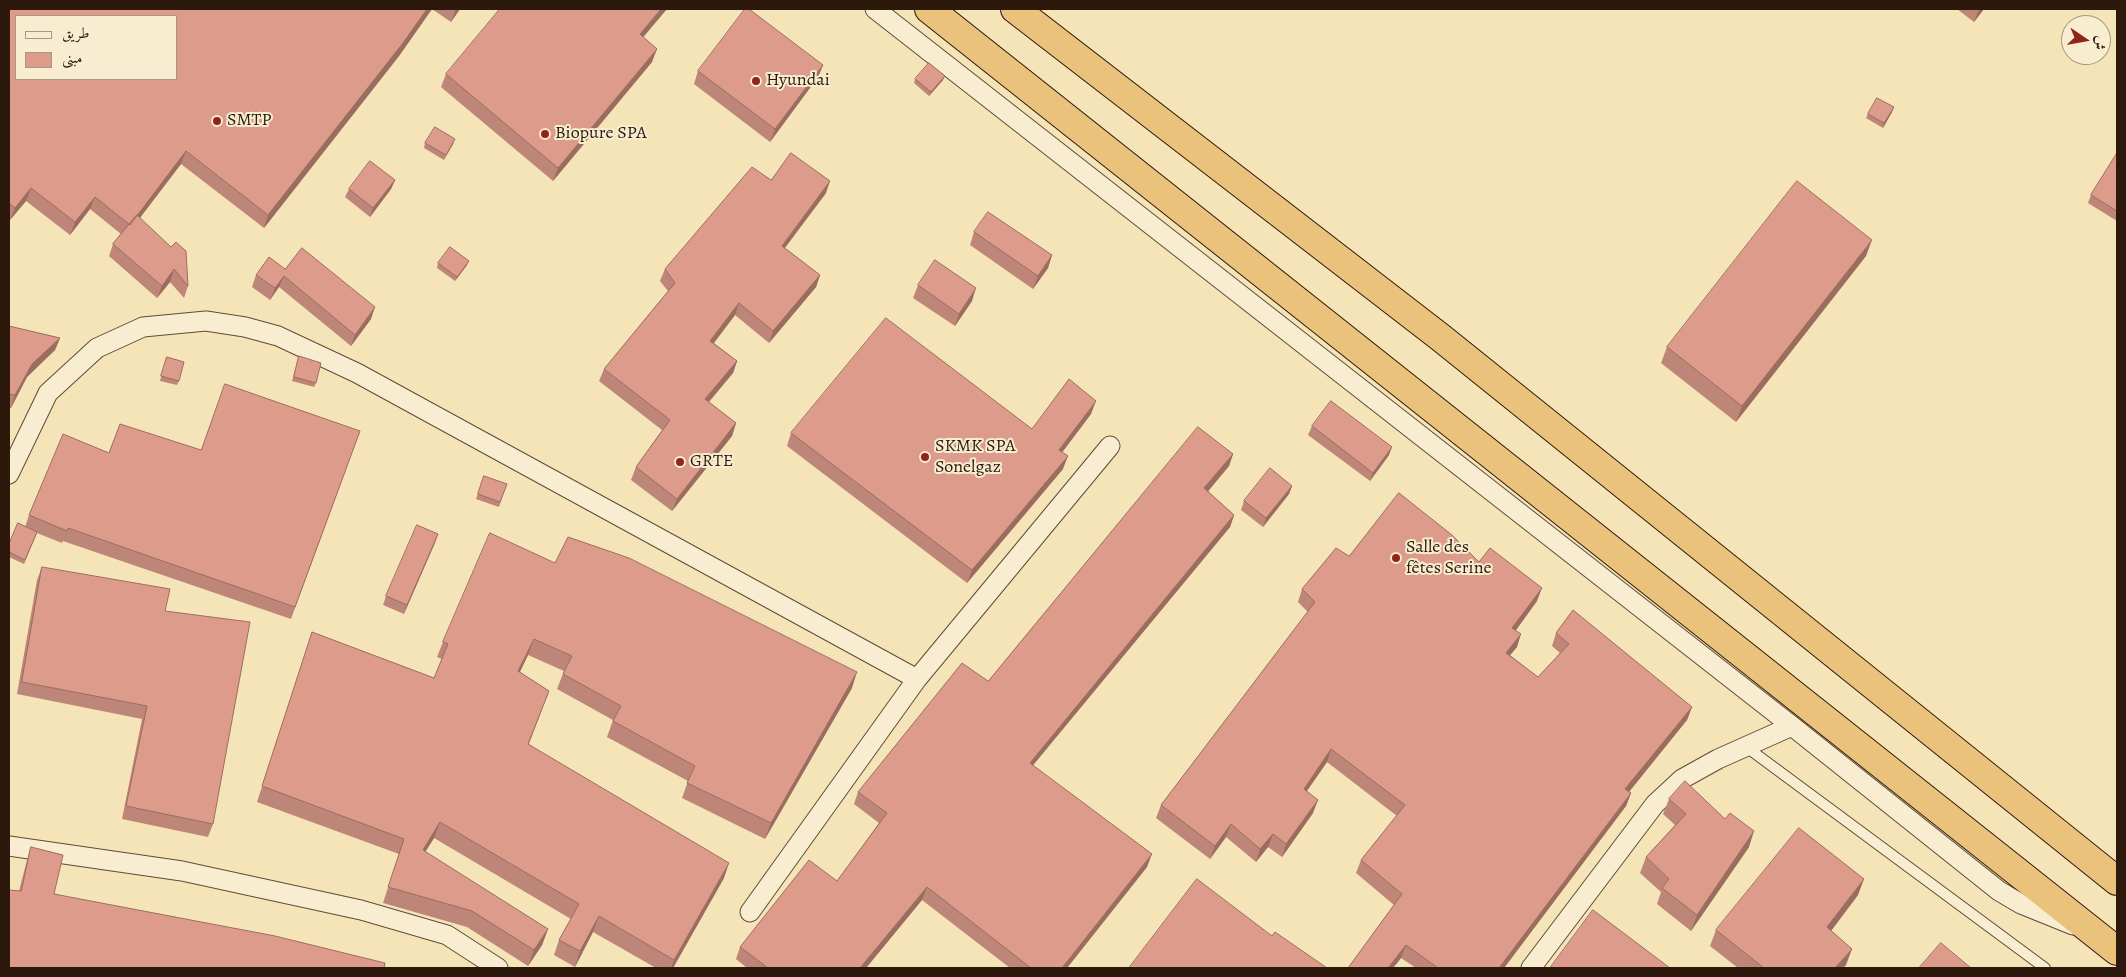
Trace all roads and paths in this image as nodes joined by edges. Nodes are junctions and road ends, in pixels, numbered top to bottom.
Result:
1 (875, 9) edge
2 (929, 9) edge
3 (1015, 9) edge
4 (1110, 446) dead end
5 (9, 474) edge
6 (917, 679) junction
7 (1792, 726) junction
8 (1745, 746) junction
9 (9, 846) edge
10 (2117, 881) edge
11 (750, 912) dead end
12 (2095, 934) junction
13 (2117, 951) edge
14 (498, 968) edge
15 (1531, 968) edge
16 (2045, 968) edge

1 - 7 street
2 - 12 highway
3 - 10 highway
4 - 6 street
5 - 6 street
6 - 11 street
7 - 8 street
7 - 12 street
8 - 15 street
8 - 16 lane
9 - 14 street
12 - 13 highway

